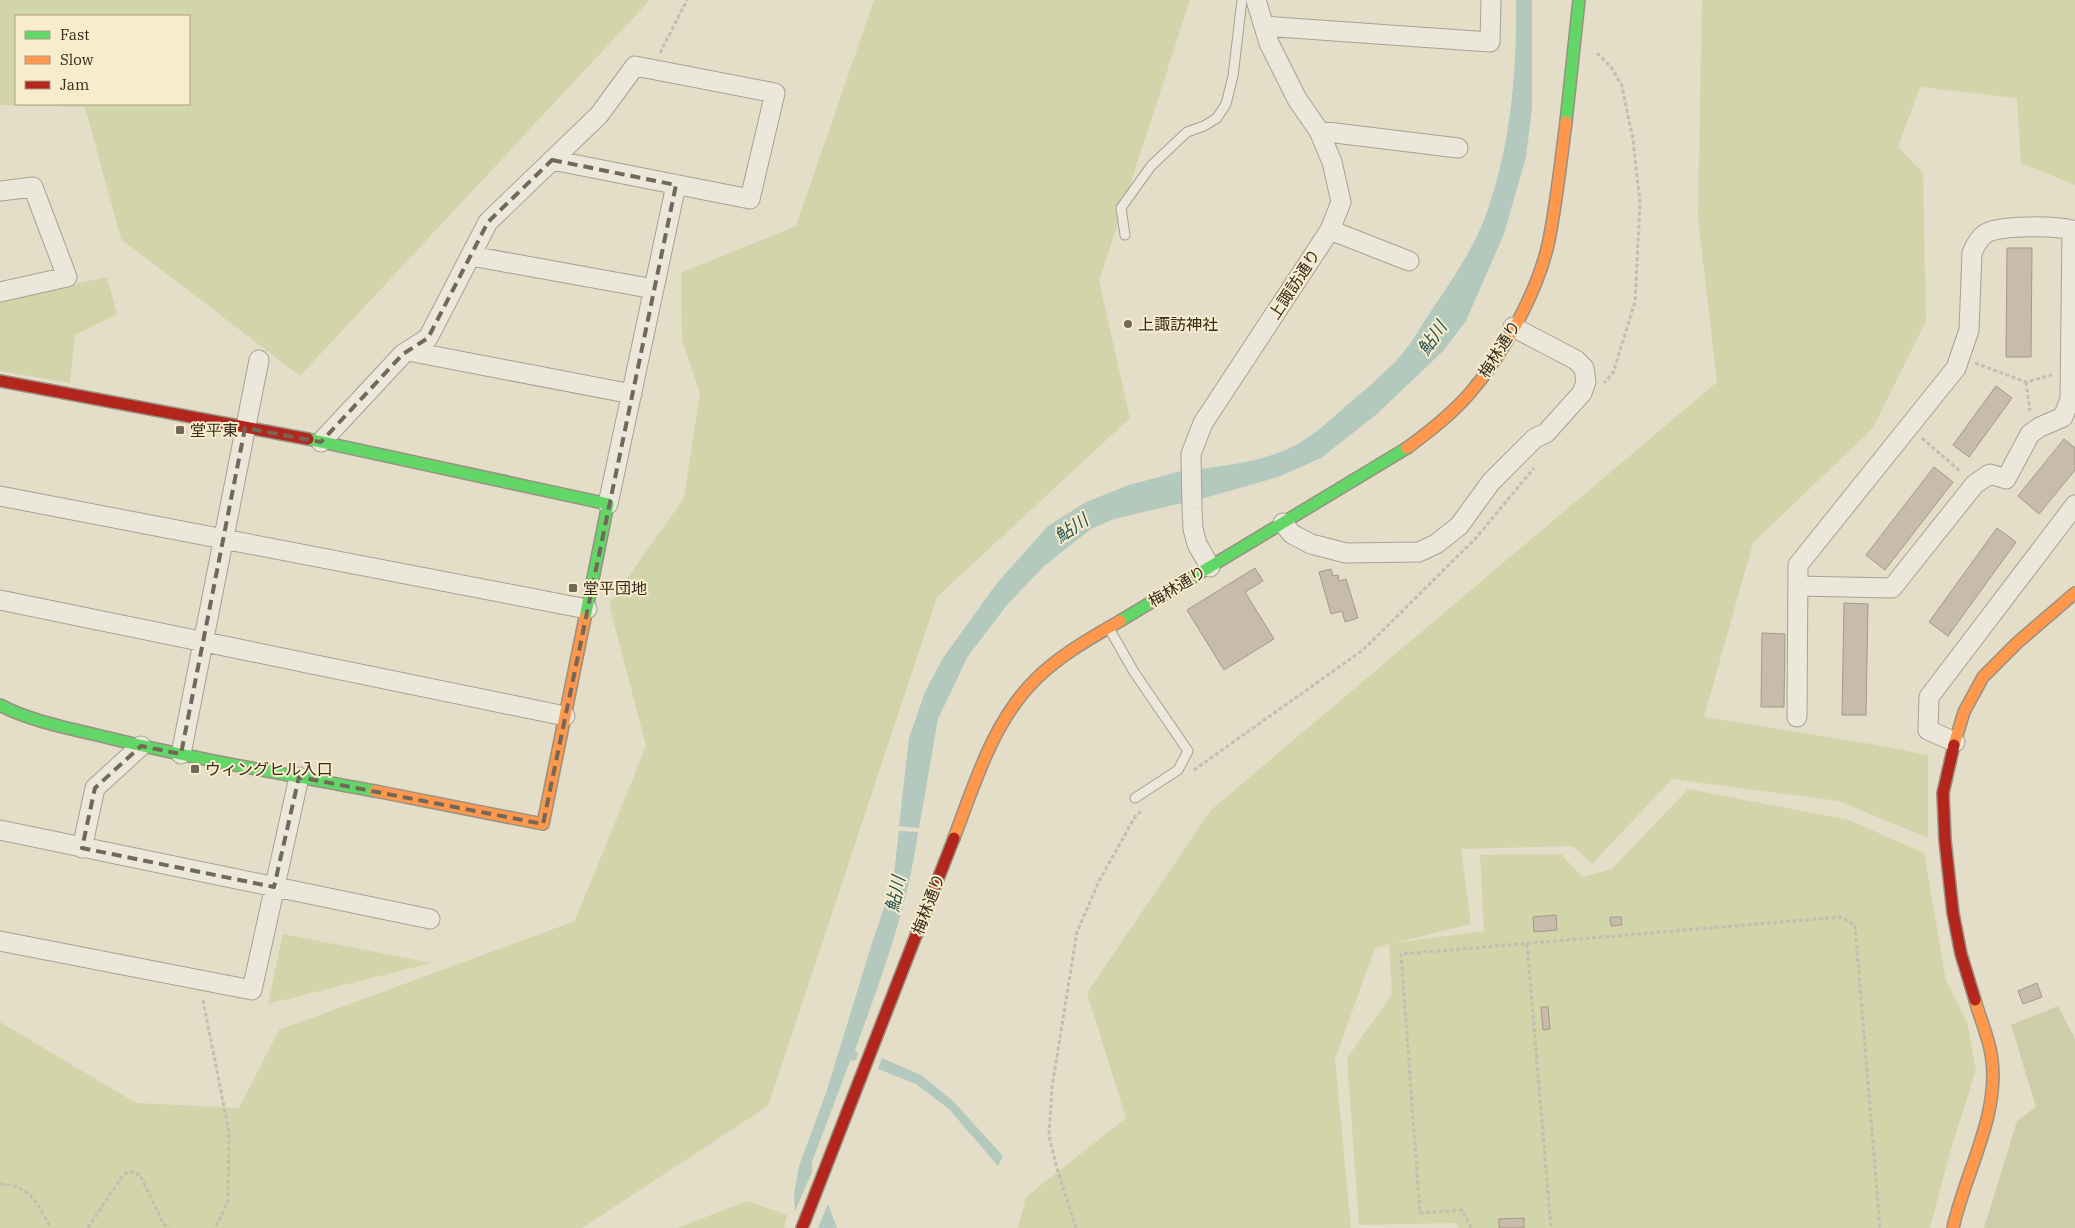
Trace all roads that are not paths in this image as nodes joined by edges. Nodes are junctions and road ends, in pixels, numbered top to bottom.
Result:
1 (1242, 0) edge
2 (1256, 0) edge
3 (1491, 0) edge
4 (1579, 0) edge
5 (1264, 26) junction
6 (1319, 131) junction
7 (1458, 148) dead end
8 (552, 160) junction
9 (676, 185) junction
10 (0, 191) edge
11 (1330, 230) junction
12 (2074, 230) edge
13 (1125, 235) dead end
14 (471, 256) junction
15 (1409, 261) dead end
16 (654, 290) junction
17 (0, 292) edge
18 (1513, 327) junction
19 (408, 351) junction
20 (259, 360) dead end
21 (0, 381) edge
22 (632, 394) junction
23 (2069, 422) edge
24 (245, 428) junction
25 (321, 442) junction
26 (0, 496) edge
27 (608, 504) junction
28 (2075, 505) edge
29 (1283, 524) junction
30 (224, 539) junction
31 (1210, 566) junction
32 (1798, 586) junction
33 (2075, 593) edge
34 (0, 600) edge
35 (587, 609) junction
36 (1109, 627) junction
37 (203, 642) junction
38 (0, 705) edge
39 (565, 716) junction
40 (1797, 717) dead end
41 (1955, 742) junction
42 (141, 746) junction
43 (181, 754) junction
44 (299, 777) junction
45 (1136, 798) dead end
46 (0, 830) edge
47 (82, 848) junction
48 (274, 887) junction
49 (430, 919) dead end
50 (0, 941) edge
51 (802, 1228) edge
52 (1953, 1228) edge

1 - 13 lane
2 - 5 street, 上諏訪通り
3 - 5 street
4 - 18 street, 梅林通り
5 - 6 street, 上諏訪通り
6 - 7 street
6 - 11 street, 上諏訪通り
8 - 9 street
8 - 9 street
8 - 14 street
9 - 16 street
10 - 17 street
11 - 15 street
11 - 31 street, 上諏訪通り
12 - 23 street
12 - 32 street
14 - 16 street
14 - 19 street
16 - 22 street
18 - 29 street, 梅林通り
18 - 29 street
19 - 22 street
19 - 25 street
20 - 24 street
21 - 24 street
22 - 27 street
23 - 32 street
24 - 25 street
24 - 30 street
25 - 27 street
26 - 30 street
27 - 35 street
28 - 41 street
29 - 31 street, 梅林通り
30 - 35 street
30 - 37 street
31 - 36 street, 梅林通り
32 - 40 street
33 - 41 street
34 - 37 street
35 - 39 street
36 - 45 lane
36 - 51 street, 梅林通り
37 - 39 street
37 - 43 street
38 - 42 street
39 - 44 street
41 - 52 street
42 - 43 street
42 - 47 street
43 - 44 street
44 - 48 street
46 - 47 street
47 - 48 street
48 - 49 street
48 - 50 street

